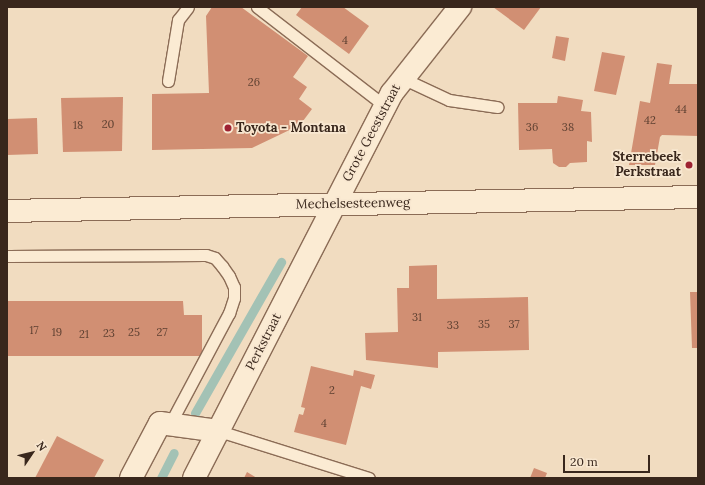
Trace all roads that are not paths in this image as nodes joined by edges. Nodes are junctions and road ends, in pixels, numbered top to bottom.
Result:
1 (188, 7) edge
2 (257, 7) edge
3 (460, 7) edge
4 (402, 78) junction
5 (168, 81) dead end
6 (385, 106) junction
7 (497, 107) dead end
8 (698, 197) edge
9 (334, 205) junction
10 (7, 211) edge
11 (7, 256) edge
12 (170, 424) junction
13 (219, 431) junction
14 (132, 478) edge
15 (194, 478) edge
16 (369, 478) edge

1 - 5 lane
2 - 6 lane
3 - 4 main road, Grote Geeststraat
4 - 6 main road, Grote Geeststraat
4 - 7 lane
6 - 9 main road, Grote Geeststraat
8 - 9 main road, Mechelsesteenweg
9 - 10 main road, Mechelsesteenweg
9 - 13 main road, Perkstraat
11 - 12 lane
12 - 13 main road
12 - 14 main road
13 - 15 main road, Perkstraat
13 - 16 lane

